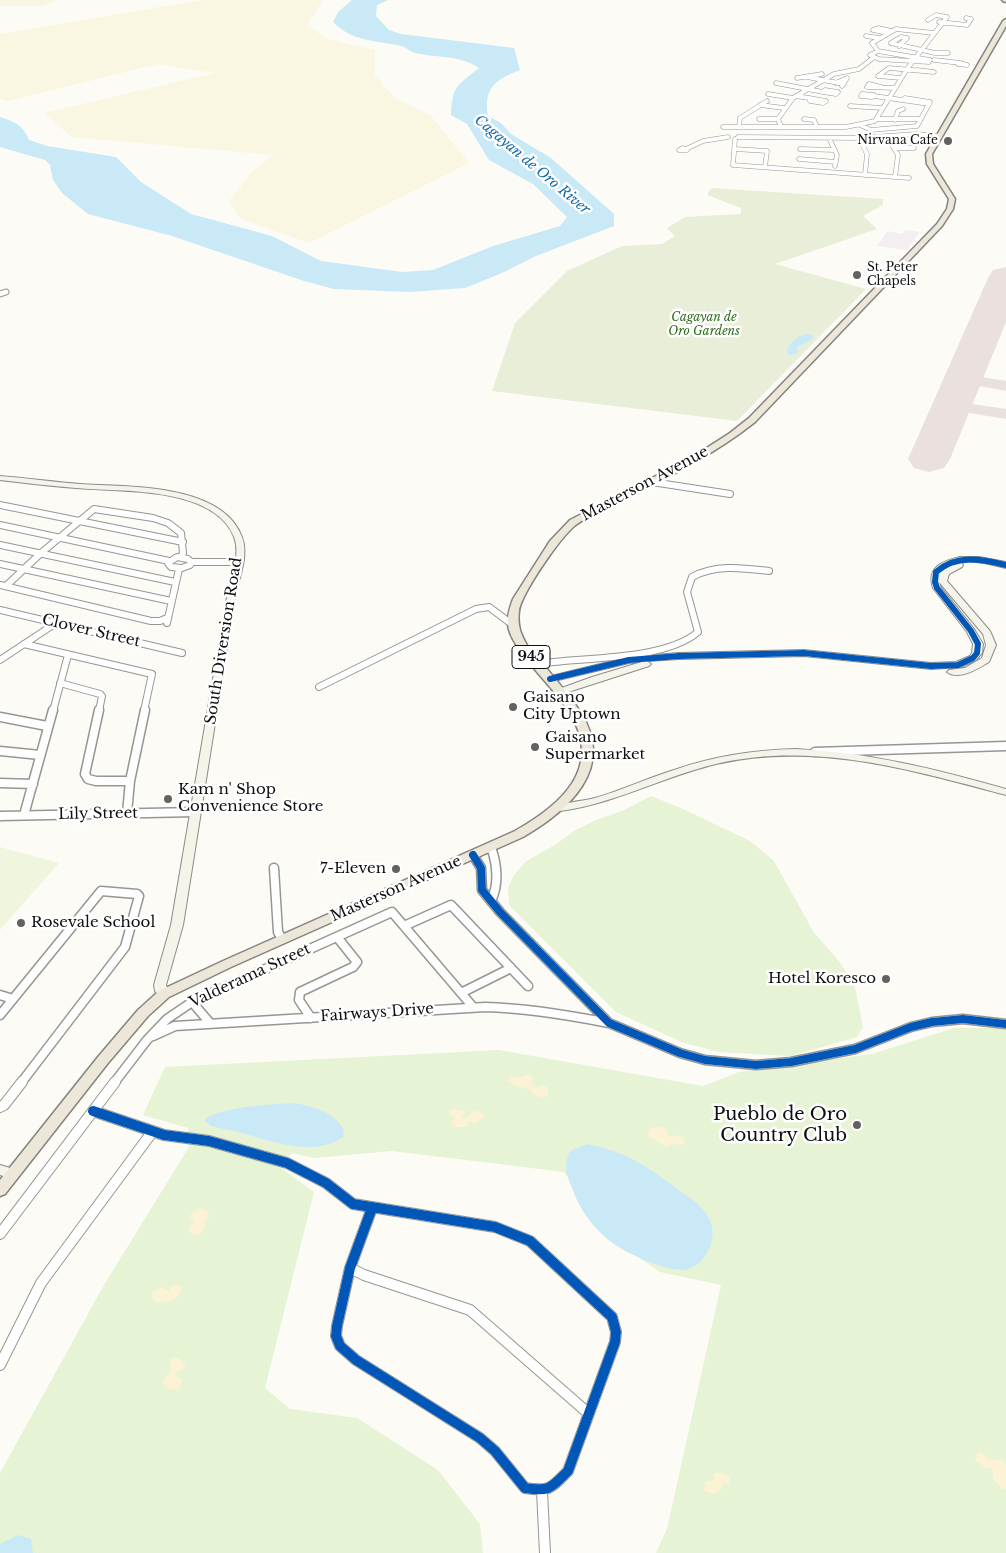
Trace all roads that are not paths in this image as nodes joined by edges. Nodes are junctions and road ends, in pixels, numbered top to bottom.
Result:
1 (966, 18) dead end
2 (1006, 21) edge
3 (934, 33) junction
4 (866, 35) dead end
5 (877, 39) junction
6 (899, 46) dead end
7 (920, 50) junction
8 (878, 51) junction
9 (935, 52) dead end
10 (873, 58) junction
11 (914, 59) junction
12 (980, 66) junction
13 (907, 69) junction
14 (918, 70) dead end
15 (822, 74) dead end
16 (807, 77) junction
17 (797, 78) dead end
18 (900, 78) junction
19 (823, 80) junction
20 (836, 83) junction
21 (771, 85) dead end
22 (881, 87) dead end
23 (895, 88) junction
24 (808, 89) junction
25 (775, 92) dead end
26 (822, 92) dead end
27 (874, 96) dead end
28 (795, 97) junction
29 (809, 98) dead end
30 (888, 98) junction
31 (766, 101) dead end
32 (760, 102) junction
33 (868, 107) dead end
34 (784, 108) junction
35 (883, 108) junction
36 (903, 108) dead end
37 (759, 119) dead end
38 (778, 119) junction
39 (878, 119) junction
40 (921, 119) junction
41 (895, 120) junction
42 (860, 125) junction
43 (723, 127) dead end
44 (781, 127) junction
45 (739, 128) junction
46 (887, 137) junction
47 (939, 137) junction
48 (736, 138) junction
49 (795, 138) junction
50 (830, 138) junction
51 (859, 138) junction
52 (894, 148) junction
53 (914, 148) dead end
54 (686, 149) dead end
55 (734, 149) junction
56 (800, 150) junction
57 (835, 150) junction
58 (800, 159) junction
59 (836, 162) junction
60 (765, 167) junction
61 (798, 170) junction
62 (834, 172) junction
63 (865, 175) junction
64 (895, 177) junction
65 (909, 178) dead end
66 (6, 292) dead end
67 (0, 294) edge
68 (0, 478) edge
69 (652, 482) junction
70 (730, 494) dead end
71 (0, 505) edge
72 (79, 522) junction
73 (0, 525) edge
74 (60, 537) junction
75 (183, 542) junction
76 (0, 545) edge
77 (41, 553) junction
78 (181, 557) junction
79 (170, 561) junction
80 (191, 562) junction
81 (239, 562) junction
82 (0, 564) edge
83 (1006, 565) edge
84 (24, 569) junction
85 (179, 569) junction
86 (1006, 570) edge
87 (770, 571) dead end
88 (175, 582) junction
89 (3, 586) edge
90 (171, 601) junction
91 (0, 610) edge
92 (56, 623) junction
93 (514, 625) junction
94 (24, 644) junction
95 (182, 653) dead end
96 (68, 655) junction
97 (0, 660) edge
98 (537, 664) junction
99 (632, 664) junction
100 (588, 670) junction
101 (595, 679) junction
102 (550, 680) junction
103 (60, 683) junction
104 (319, 687) dead end
105 (559, 692) junction
106 (0, 717) edge
107 (47, 726) junction
108 (1006, 746) edge
109 (0, 751) edge
110 (811, 752) junction
111 (40, 755) junction
112 (130, 781) junction
113 (0, 783) edge
114 (33, 784) junction
115 (1006, 792) edge
116 (560, 808) junction
117 (196, 812) junction
118 (127, 813) junction
119 (24, 815) junction
120 (0, 816) edge
121 (491, 847) junction
122 (473, 855) junction
123 (274, 868) dead end
124 (492, 899) junction
125 (404, 926) junction
126 (336, 936) junction
127 (282, 939) junction
128 (512, 968) junction
129 (528, 986) dead end
130 (461, 992) junction
131 (164, 994) junction
132 (0, 995) edge
133 (13, 999) junction
134 (192, 1002) junction
135 (473, 1007) junction
136 (0, 1015) edge
137 (311, 1018) junction
138 (210, 1023) junction
139 (609, 1023) junction
140 (1006, 1024) edge
141 (147, 1040) junction
142 (0, 1107) edge
143 (93, 1111) junction
144 (152, 1131) junction
145 (0, 1170) edge
146 (13, 1174) junction
147 (0, 1190) edge
148 (372, 1208) junction
149 (0, 1234) edge
150 (350, 1268) junction
151 (0, 1364) edge
152 (588, 1413) junction
153 (542, 1491) junction
154 (545, 1553) edge

1 - 3 street
2 - 12 main road, Masterson Avenue / 945
3 - 5 street
3 - 7 street
4 - 5 street
5 - 8 street
6 - 7 street
7 - 9 street
7 - 11 street
8 - 10 street
8 - 11 street
10 - 11 street
10 - 19 street
11 - 12 street
11 - 13 street
12 - 47 main road, Masterson Avenue / 945
13 - 14 street
13 - 18 street
13 - 18 street
15 - 16 street
16 - 17 street
16 - 19 street
18 - 23 street
19 - 20 street
19 - 24 street
20 - 20 street
21 - 24 street
22 - 23 street
23 - 30 street
24 - 26 street
24 - 28 street
25 - 28 street
27 - 30 street
28 - 29 street
28 - 34 street
30 - 35 street
30 - 40 street
31 - 32 street
32 - 34 street
32 - 45 street
33 - 35 street
34 - 38 street
35 - 39 street
36 - 41 street
37 - 38 street
38 - 44 street
39 - 41 street
39 - 42 street
40 - 41 street
40 - 42 street
42 - 44 street
43 - 45 street
44 - 45 street
46 - 47 street
46 - 51 street
46 - 52 street
47 - 69 main road, Masterson Avenue / 945
48 - 49 street
48 - 54 street
48 - 55 street
49 - 50 street
49 - 56 street
50 - 51 street
50 - 57 street
51 - 63 street
52 - 53 street
52 - 64 street
55 - 60 street
55 - 60 street
56 - 57 street
56 - 58 street
57 - 59 street
58 - 59 street
58 - 61 street
59 - 62 street
60 - 61 street
61 - 62 street
62 - 63 street
63 - 64 street
64 - 65 street
66 - 67 street
68 - 81 street, South Diversion Road
69 - 70 street
69 - 93 main road, Masterson Avenue / 945
71 - 72 street
72 - 74 street
72 - 75 street
72 - 75 street
73 - 74 street
74 - 77 street
74 - 79 street
75 - 78 street
76 - 77 street
77 - 84 street
77 - 88 street
78 - 79 street
78 - 80 street
79 - 85 street
80 - 81 street
80 - 85 street
81 - 117 street, South Diversion Road
82 - 84 street
83 - 99 street
84 - 89 street
84 - 90 street
85 - 88 street
86 - 99 street
87 - 98 street
88 - 90 street
89 - 90 street
91 - 92 street, Clover Street
92 - 94 street
92 - 95 street, Clover Street
93 - 98 main road, Masterson Avenue / 945
93 - 104 street
94 - 96 street
94 - 97 street
96 - 103 street
96 - 112 street
98 - 102 main road, Masterson Avenue / 945
99 - 100 street
99 - 101 street
100 - 101 street
100 - 102 street
101 - 105 street
102 - 105 main road, Masterson Avenue / 945
103 - 107 street
103 - 112 street
105 - 116 main road, Masterson Avenue / 945
106 - 107 street
107 - 111 street
108 - 110 street
109 - 111 street
110 - 115 street
110 - 116 street
111 - 114 street
112 - 118 street
113 - 114 street
114 - 119 street
116 - 121 main road, Masterson Avenue / 945
117 - 118 street, Lily Street
117 - 131 street, South Diversion Road
118 - 119 street, Lily Street
119 - 120 street, Lily Street
121 - 122 main road, Masterson Avenue / 945
121 - 124 street
122 - 124 street
122 - 127 main road, Masterson Avenue / 945
123 - 127 street
124 - 139 street
125 - 126 street, Valderama Street
125 - 128 street
125 - 130 street
126 - 134 street, Valderama Street
126 - 137 street
127 - 131 main road, Masterson Avenue / 945
128 - 129 street
128 - 130 street
130 - 135 street
131 - 146 main road, Masterson Avenue / 945
132 - 133 street
133 - 136 street
133 - 142 street
134 - 138 street
134 - 141 street, Valderama Street
135 - 137 street, Fairways Drive
135 - 139 street, Fairways Drive
137 - 138 street, Fairways Drive
138 - 141 street, Fairways Drive
139 - 140 street
141 - 143 street, Valderama Street
143 - 144 street
143 - 149 street, Valderama Street
144 - 148 street
144 - 151 street
145 - 146 street
146 - 147 main road, Masterson Avenue / 945
148 - 150 street
148 - 152 street
150 - 152 street
150 - 153 street
152 - 153 street
153 - 154 street

